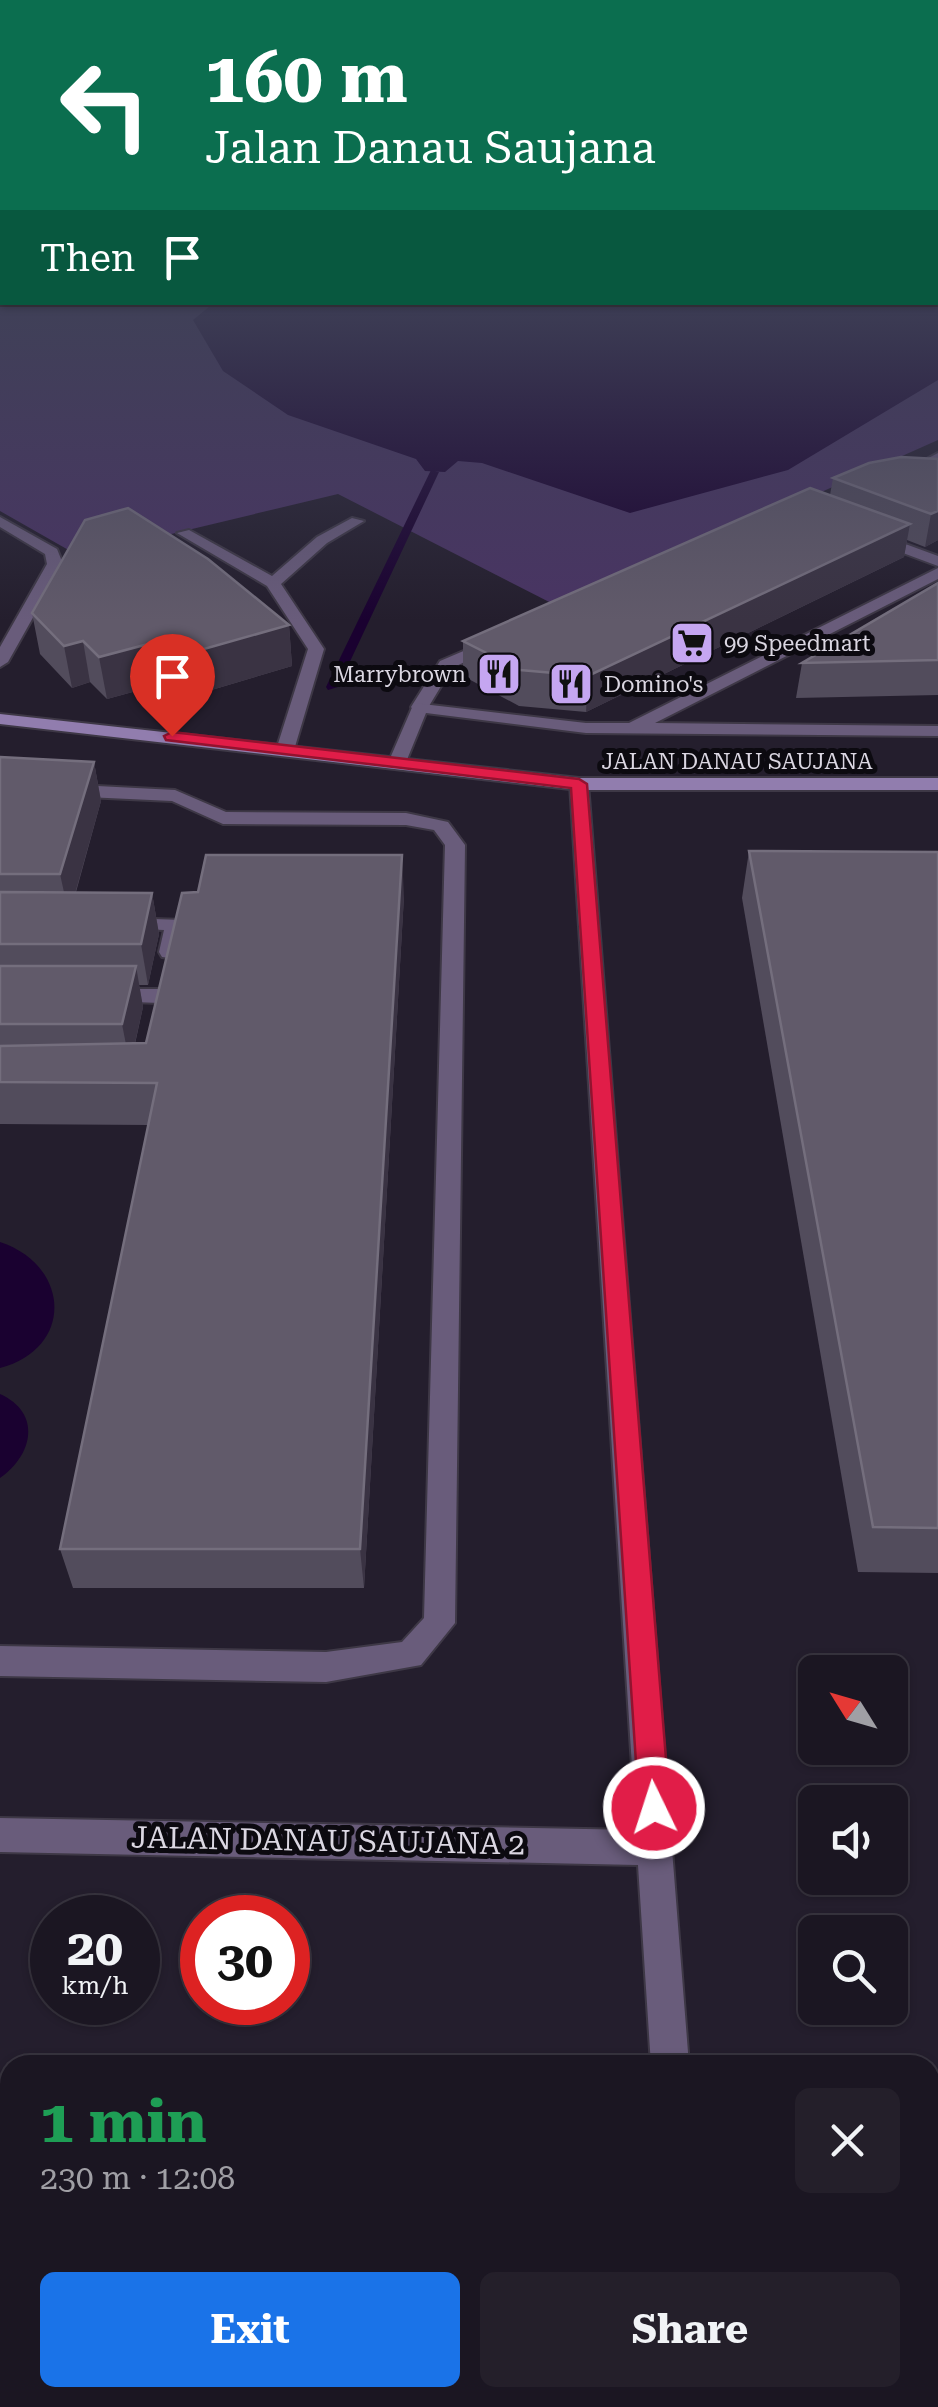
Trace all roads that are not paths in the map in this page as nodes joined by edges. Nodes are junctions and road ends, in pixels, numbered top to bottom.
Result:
1 (938, 457) edge
2 (938, 466) edge
3 (0, 521) edge
4 (358, 521) dead end
5 (853, 529) edge
6 (184, 533) dead end
7 (938, 562) edge
8 (938, 573) edge
9 (273, 582) junction
10 (518, 634) edge
11 (0, 662) edge
12 (420, 707) junction
13 (0, 720) edge
14 (631, 728) junction
15 (938, 731) edge
16 (284, 750) junction
17 (397, 763) junction
18 (579, 784) junction
19 (938, 784) edge
20 (0, 787) edge
21 (98, 924) edge
22 (90, 996) edge
23 (0, 1661) edge
24 (0, 1835) edge
25 (657, 1848) junction
26 (669, 2055) edge

1 - 2 street
3 - 11 street
4 - 9 street
5 - 7 street
6 - 9 street
8 - 14 street
9 - 16 street
10 - 12 street
12 - 14 street
12 - 17 street
13 - 16 street, JALAN DANAU SAUJANA
14 - 15 street
16 - 17 street, JALAN DANAU SAUJANA
17 - 18 street, JALAN DANAU SAUJANA
18 - 19 street, JALAN DANAU SAUJANA
18 - 25 street
20 - 23 street
21 - 22 street
24 - 25 street, JALAN DANAU SAUJANA 2
25 - 26 street

